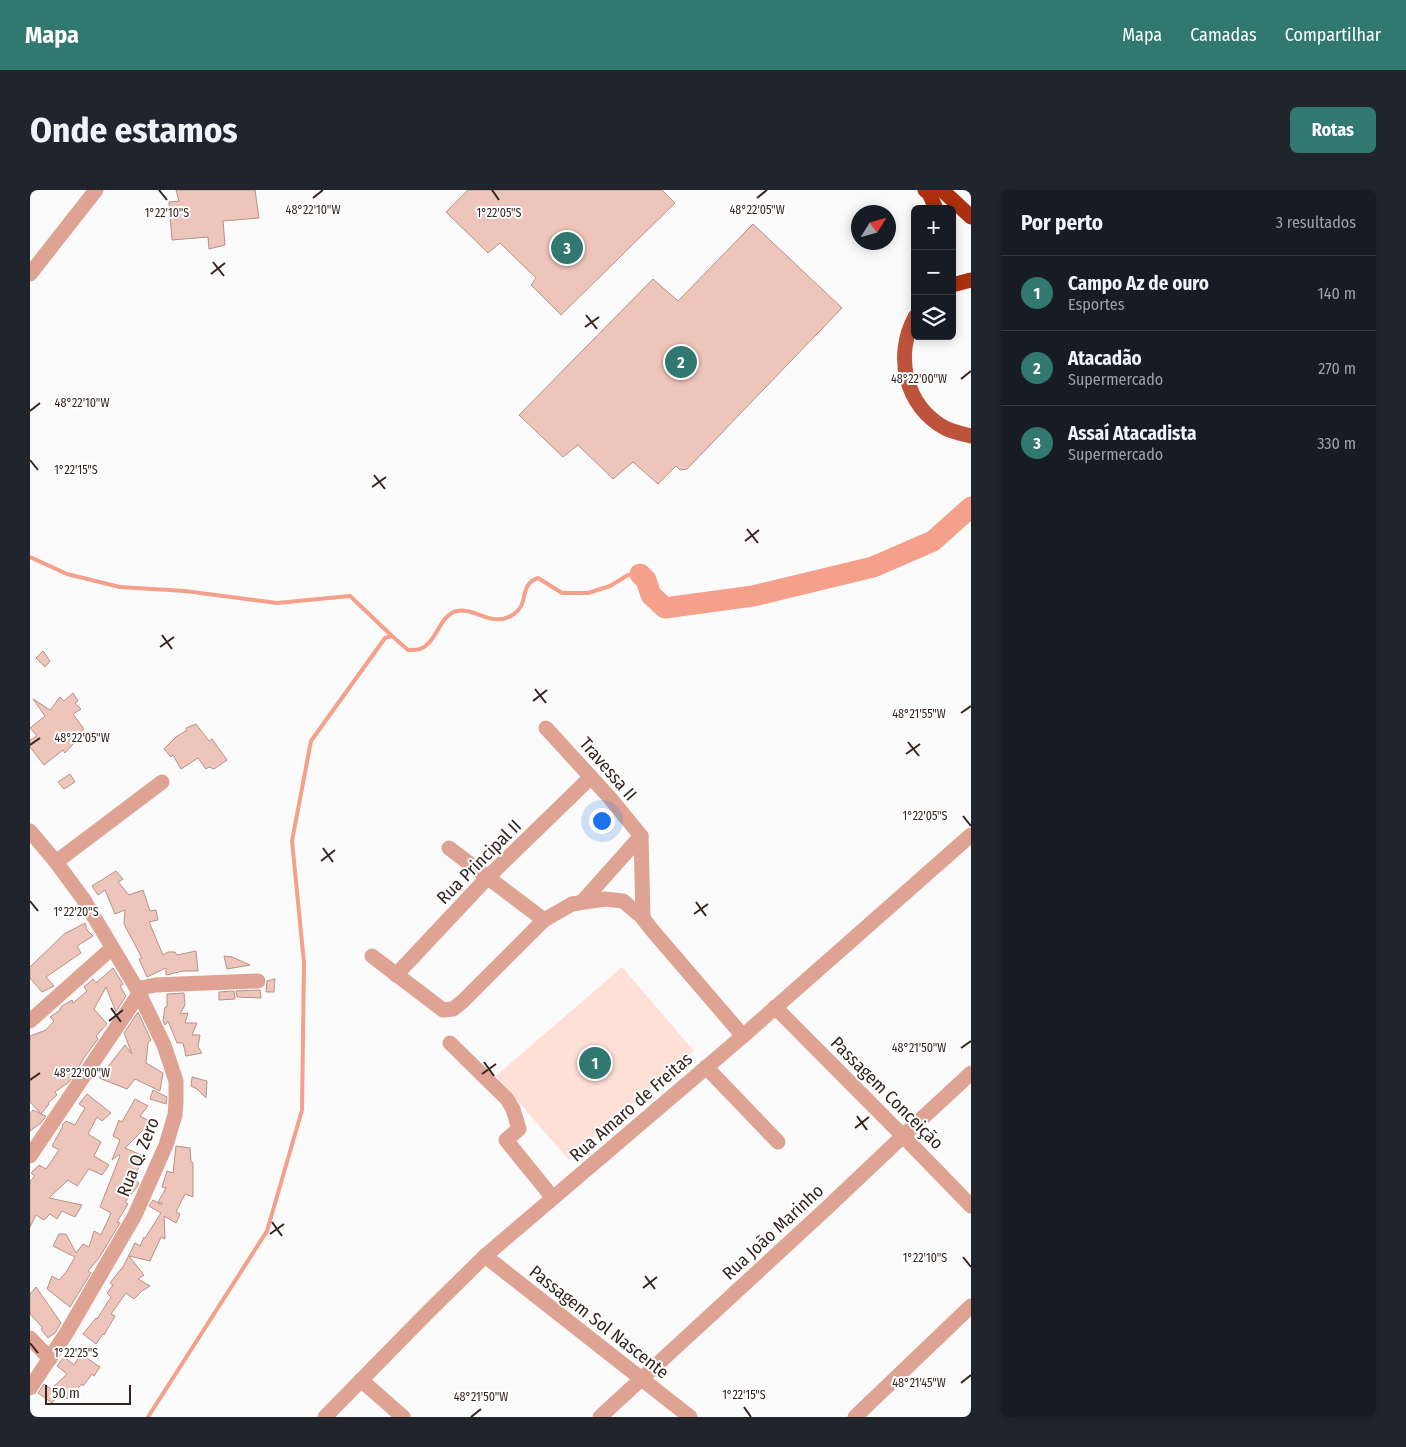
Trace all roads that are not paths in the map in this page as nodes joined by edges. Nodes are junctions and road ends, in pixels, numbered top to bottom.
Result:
1 (96, 190) edge
2 (926, 190) edge
3 (942, 190) edge
4 (934, 205) edge
5 (971, 217) edge
6 (30, 274) edge
7 (971, 280) edge
8 (956, 284) edge
9 (911, 326) edge
10 (970, 436) edge
11 (546, 728) dead end
12 (591, 777) junction
13 (162, 782) dead end
14 (971, 835) edge
15 (641, 836) junction
16 (33, 842) edge
17 (449, 848) dead end
18 (56, 862) junction
19 (488, 877) junction
20 (582, 902) junction
21 (642, 917) junction
22 (544, 920) junction
23 (112, 948) junction
24 (372, 956) dead end
25 (396, 975) junction
26 (258, 981) dead end
27 (138, 992) junction
28 (775, 1007) junction
29 (30, 1021) edge
30 (743, 1036) junction
31 (450, 1043) dead end
32 (706, 1067) junction
33 (971, 1074) edge
34 (903, 1136) junction
35 (778, 1142) dead end
36 (30, 1156) edge
37 (553, 1198) junction
38 (971, 1206) edge
39 (485, 1256) junction
40 (971, 1306) edge
41 (30, 1338) edge
42 (50, 1359) junction
43 (641, 1378) junction
44 (361, 1380) junction
45 (30, 1388) edge
46 (325, 1417) edge
47 (403, 1417) edge
48 (600, 1417) edge
49 (690, 1417) edge
50 (855, 1417) edge

1 - 6 street
2 - 4 highway
3 - 5 highway
7 - 8 highway
9 - 10 main road
11 - 12 street, Travessa II
12 - 15 street, Travessa II
12 - 19 street, Rua Principal II
13 - 18 street
14 - 28 street, Rua Amaro de Freitas
15 - 20 street
15 - 21 street
16 - 18 street, Rua Q. Zero
17 - 19 street
18 - 23 street, Rua Q. Zero
19 - 22 street
19 - 25 street, Rua Principal II
20 - 21 street
20 - 22 street
21 - 30 street
22 - 25 street
23 - 27 street, Rua Q. Zero
23 - 29 street
24 - 25 street
26 - 27 street
27 - 36 street
27 - 42 street, Rua Q. Zero
28 - 30 street, Rua Amaro de Freitas
28 - 34 street, Passagem Conceição
30 - 32 street, Rua Amaro de Freitas
31 - 37 street
32 - 35 street
32 - 37 street, Rua Amaro de Freitas
33 - 34 street, Rua João Marinho
34 - 38 street, Passagem Conceição
34 - 43 street, Rua João Marinho
37 - 39 street, Rua Amaro de Freitas
39 - 43 street, Passagem Sol Nascente
39 - 44 street, Rua Amaro de Freitas
40 - 50 street
41 - 42 street
42 - 45 street, Rua Q. Zero
43 - 48 street, Rua João Marinho
43 - 49 street, Passagem Sol Nascente
44 - 46 street, Rua Amaro de Freitas
44 - 47 street

